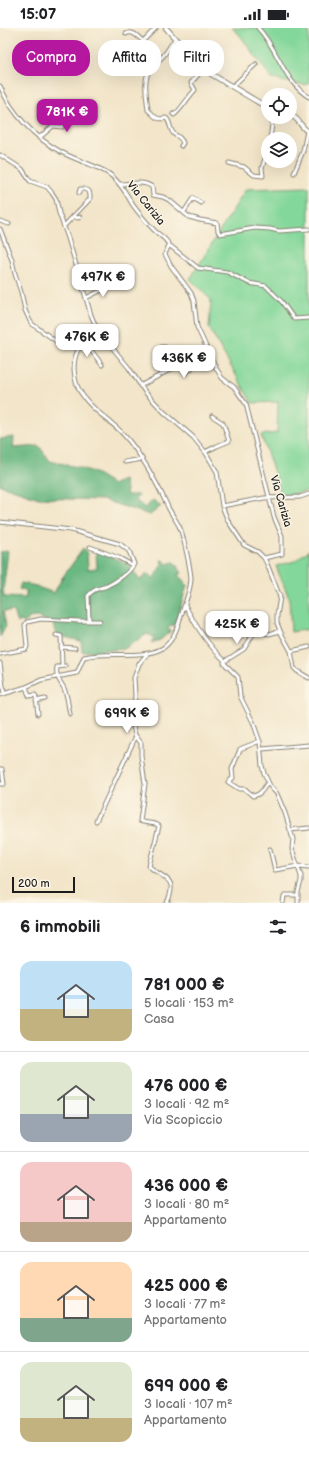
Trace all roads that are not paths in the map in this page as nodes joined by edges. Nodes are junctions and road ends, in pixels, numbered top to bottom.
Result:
1 (156, 28) edge
2 (166, 28) edge
3 (258, 28) edge
4 (126, 34) dead end
5 (175, 39) joint
6 (256, 64) dead end
7 (197, 76) edge
8 (214, 76) edge
9 (0, 86) edge
10 (232, 86) junction
11 (309, 97) edge
12 (261, 104) edge
13 (84, 111) dead end
14 (173, 114) dead end
15 (297, 120) edge
16 (308, 132) edge
17 (39, 138) junction
18 (181, 146) dead end
19 (0, 155) edge
20 (229, 163) dead end
21 (262, 168) edge
22 (294, 173) dead end
23 (119, 184) junction
24 (79, 193) dead end
25 (189, 196) dead end
26 (193, 198) junction
27 (201, 203) dead end
28 (184, 212) junction
29 (73, 216) junction
30 (80, 217) dead end
31 (0, 221) edge
32 (9, 224) dead end
33 (64, 226) junction
34 (309, 229) edge
35 (0, 230) edge
36 (169, 245) junction
37 (114, 284) dead end
38 (86, 298) junction
39 (309, 318) edge
40 (100, 332) junction
41 (85, 342) junction
42 (80, 347) junction
43 (162, 347) dead end
44 (102, 365) dead end
45 (175, 366) junction
46 (191, 369) dead end
47 (140, 386) junction
48 (212, 416) dead end
49 (205, 452) junction
50 (142, 459) junction
51 (125, 462) dead end
52 (309, 494) edge
53 (269, 497) junction
54 (222, 506) junction
55 (0, 522) edge
56 (90, 547) dead end
57 (264, 558) junction
58 (134, 564) junction
59 (185, 604) junction
60 (100, 620) dead end
61 (88, 621) junction
62 (280, 631) junction
63 (56, 635) dead end
64 (61, 647) junction
65 (75, 648) dead end
66 (309, 648) edge
67 (291, 651) junction
68 (0, 654) edge
69 (147, 654) junction
70 (225, 661) junction
71 (0, 663) edge
72 (57, 676) junction
73 (309, 678) edge
74 (26, 687) junction
75 (4, 694) junction
76 (0, 695) edge
77 (45, 700) dead end
78 (36, 701) junction
79 (38, 714) dead end
80 (70, 714) dead end
81 (136, 736) junction
82 (260, 741) junction
83 (309, 745) edge
84 (262, 749) junction
85 (0, 769) edge
86 (268, 782) junction
87 (0, 784) edge
88 (96, 820) dead end
89 (309, 828) edge
90 (290, 830) junction
91 (270, 849) dead end
92 (298, 866) junction
93 (309, 867) edge
94 (298, 895) junction
95 (167, 903) edge
96 (283, 903) edge
97 (298, 903) edge

1 - 4 street
2 - 5 main road
3 - 11 street
5 - 18 street
6 - 10 street
7 - 14 street
8 - 10 main road
9 - 17 street, Via Carizia
10 - 12 main road
13 - 17 street
15 - 16 main road
16 - 22 street
17 - 23 street, Via Carizia
19 - 33 street
20 - 21 street
23 - 28 street
23 - 36 street, Via Carizia
24 - 29 street
25 - 26 street
26 - 27 street
26 - 28 street
28 - 34 street
29 - 30 street
29 - 33 street
31 - 32 street
33 - 38 street
35 - 42 street
36 - 39 street
36 - 53 street, Via Carizia
37 - 38 street
38 - 40 street
40 - 41 street
40 - 47 street
41 - 42 street
41 - 44 street
42 - 50 street
43 - 45 street
45 - 46 street
45 - 47 street
47 - 49 street
48 - 49 street
49 - 54 street
50 - 51 street
50 - 59 street
52 - 53 street
53 - 54 street
53 - 57 street, Via Carizia
54 - 57 street
55 - 58 street
56 - 58 street
57 - 62 street
58 - 61 street
59 - 69 street
59 - 70 street
60 - 61 street
61 - 68 street
62 - 67 street
62 - 70 street
63 - 64 street
64 - 65 street
64 - 72 street
66 - 67 street
67 - 73 street
69 - 72 street
69 - 81 street
70 - 82 street
71 - 75 street
72 - 74 street
72 - 80 street
74 - 75 street
74 - 78 street
75 - 76 street
77 - 78 street
78 - 79 street
81 - 88 street
81 - 95 street
82 - 84 street
82 - 86 street
83 - 84 street
84 - 86 street
85 - 87 street
86 - 90 street
89 - 90 street
90 - 92 street
91 - 92 street
92 - 93 street
92 - 94 street
94 - 96 street
94 - 97 street

